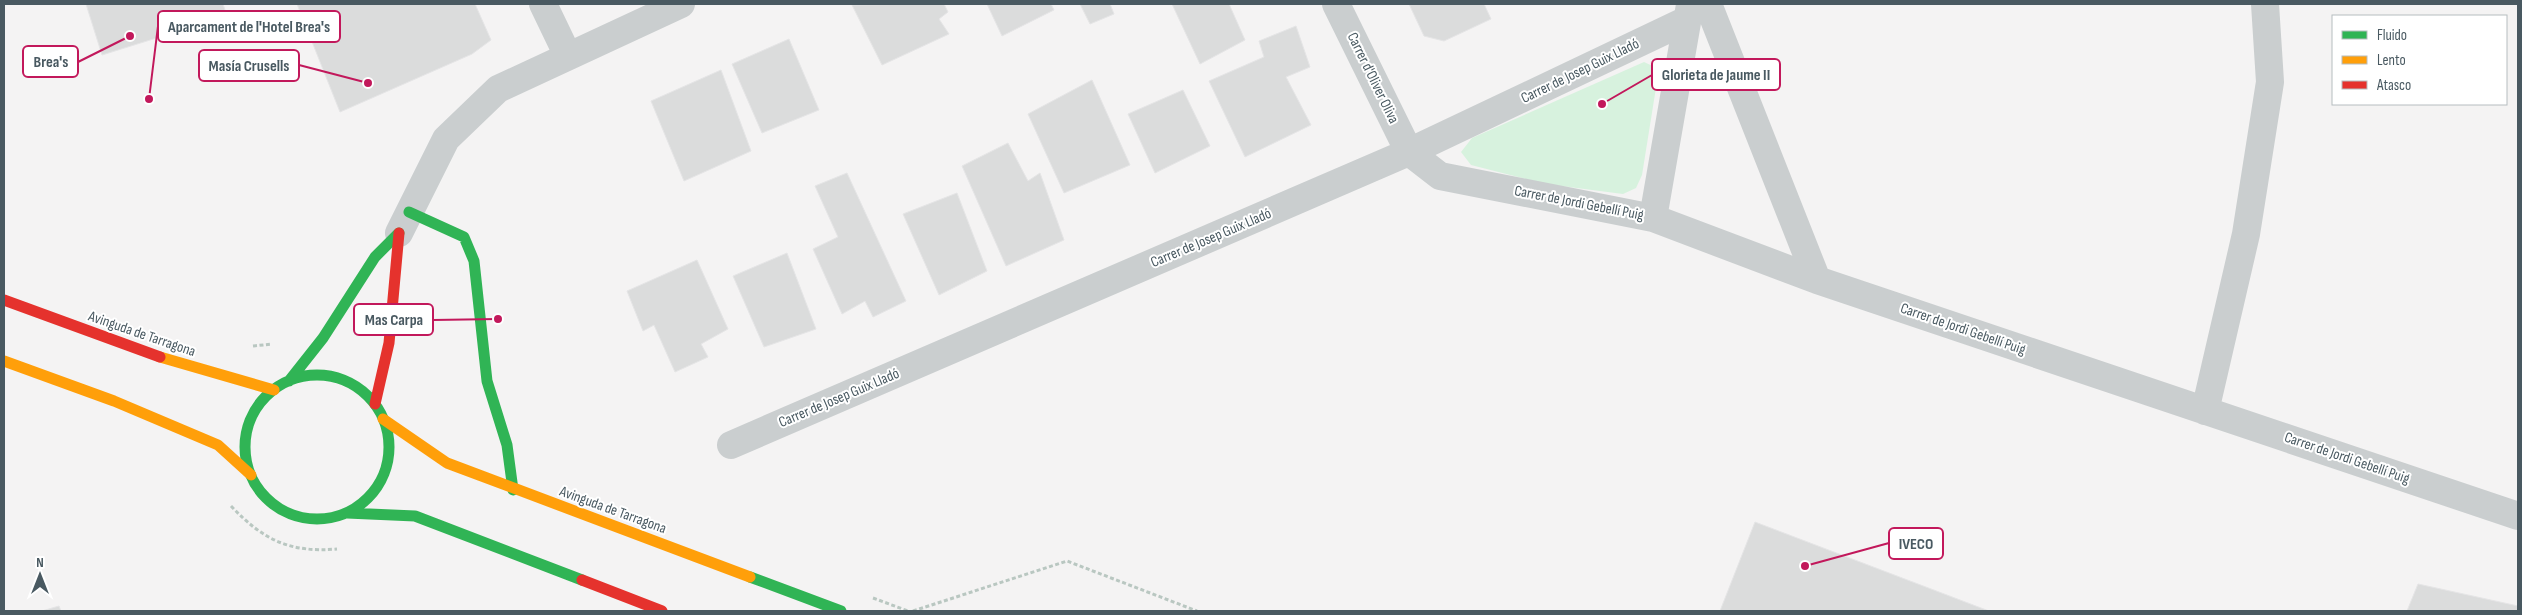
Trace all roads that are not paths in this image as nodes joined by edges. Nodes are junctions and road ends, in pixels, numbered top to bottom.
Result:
1 (543, 4) edge
2 (681, 4) edge
3 (1336, 4) edge
4 (2265, 4) edge
5 (1695, 9) edge
6 (568, 56) junction
7 (1409, 152) junction
8 (1653, 218) junction
9 (404, 222) junction
10 (1817, 280) junction
11 (4, 300) edge
12 (4, 362) edge
13 (289, 381) junction
14 (274, 390) junction
15 (375, 404) junction
16 (2205, 410) junction
17 (383, 419) junction
18 (731, 445) dead end
19 (251, 474) junction
20 (513, 490) junction
21 (347, 513) junction
22 (2518, 516) edge
23 (662, 611) edge
24 (841, 611) edge

1 - 6 street
2 - 6 street
3 - 7 street, Carrer d'Oliver Oliva
4 - 16 street
5 - 7 street, Carrer de Josep Guix Lladó
5 - 8 street
5 - 10 street
6 - 9 street
7 - 8 street, Carrer de Jordi Gebellí Puig
7 - 18 street, Carrer de Josep Guix Lladó
8 - 10 street, Carrer de Jordi Gebellí Puig
9 - 13 main road
9 - 15 main road
9 - 20 main road
10 - 16 street, Carrer de Jordi Gebellí Puig
11 - 14 main road, Avinguda de Tarragona
12 - 19 main road
13 - 14 main road
13 - 15 main road
14 - 19 main road
15 - 17 main road
16 - 22 street, Carrer de Jordi Gebellí Puig
17 - 20 main road, Avinguda de Tarragona
17 - 21 main road
19 - 21 main road
20 - 24 main road, Avinguda de Tarragona
21 - 23 main road

